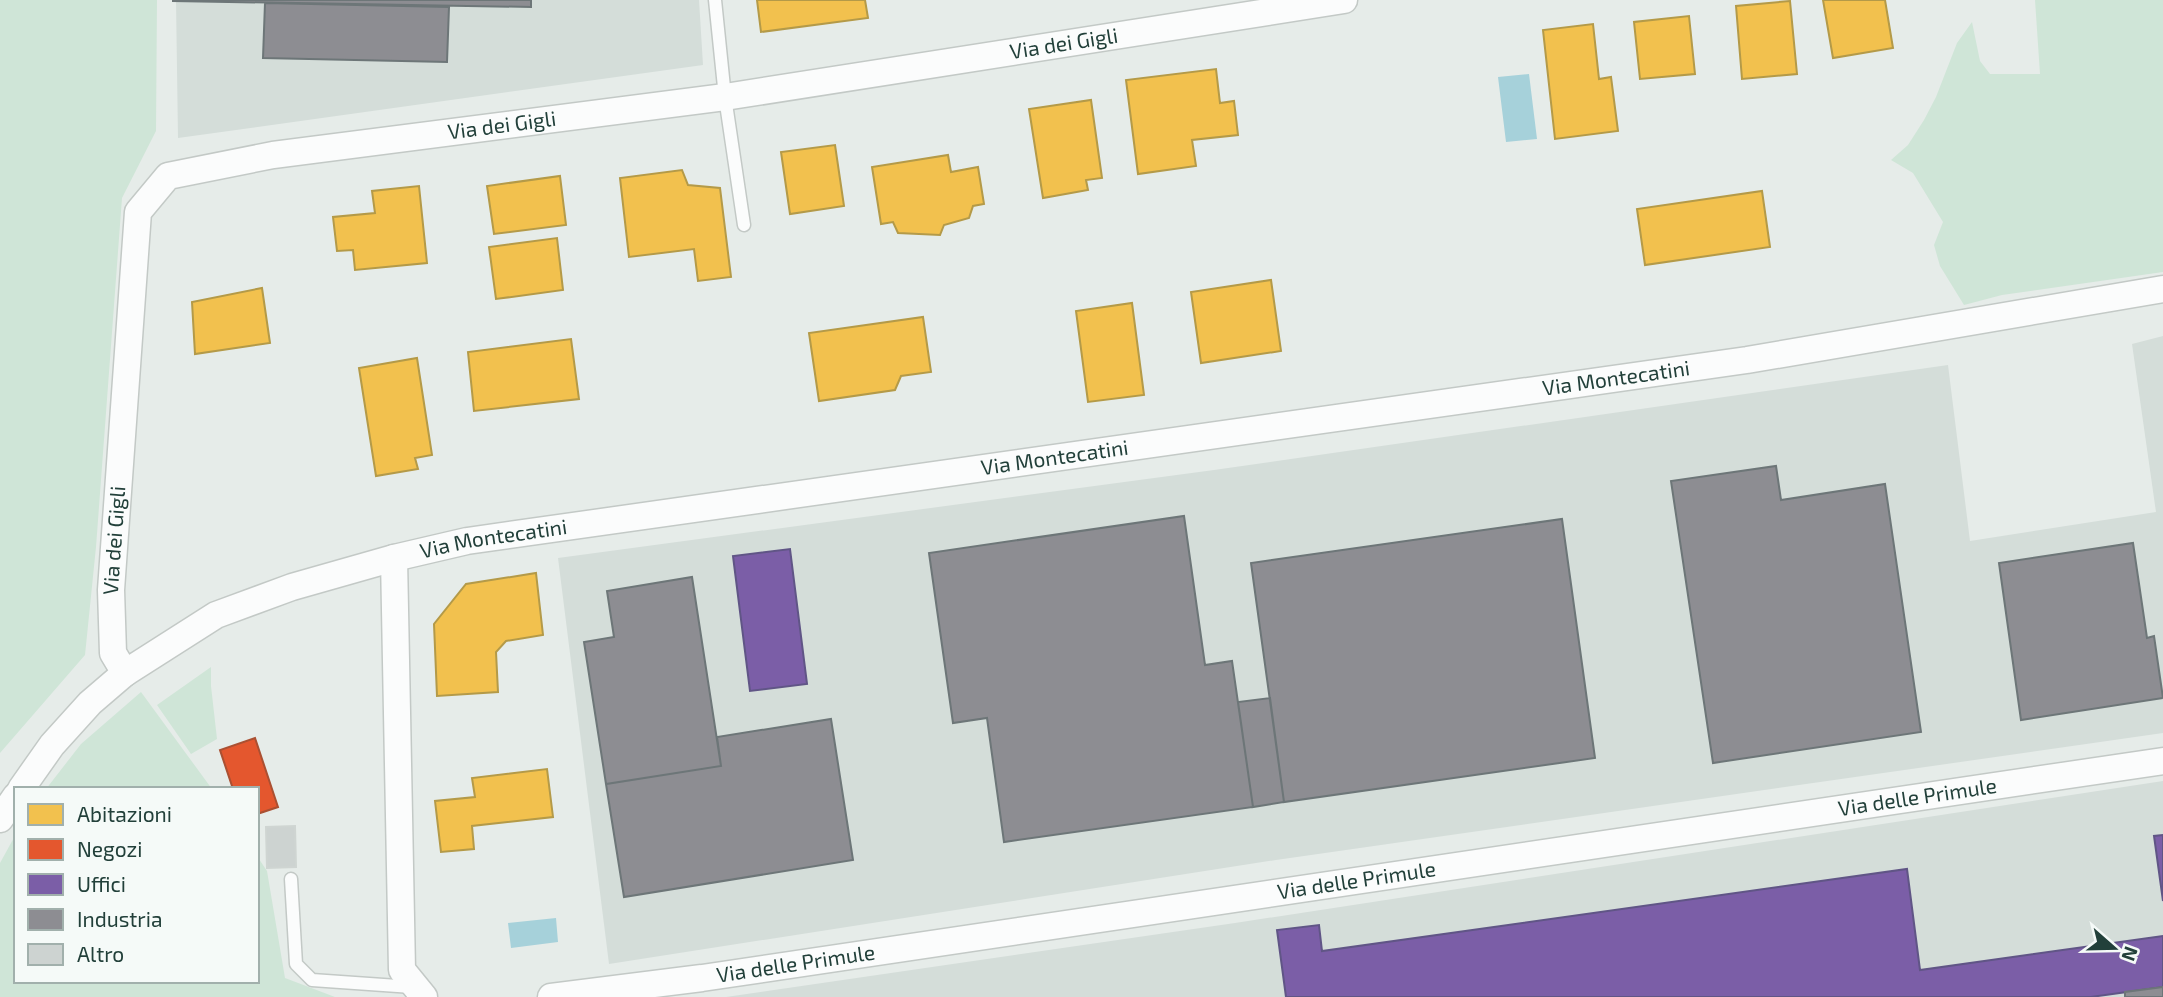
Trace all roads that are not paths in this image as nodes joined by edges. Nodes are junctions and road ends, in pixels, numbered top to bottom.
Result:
1 (715, 0) edge
2 (1344, 0) edge
3 (725, 96) junction
4 (744, 225) dead end
5 (2163, 289) edge
6 (394, 558) junction
7 (125, 673) junction
8 (2163, 761) edge
9 (22, 787) edge
10 (14, 799) edge
11 (0, 819) edge
12 (290, 879) dead end
13 (420, 992) edge
14 (551, 997) edge

1 - 3 lane
2 - 3 street, Via dei Gigli
3 - 4 lane
3 - 7 street, Via dei Gigli
5 - 6 street, Via Montecatini
6 - 7 street, Via Montecatini
6 - 13 street
7 - 9 street, Via Montecatini
8 - 14 street, Via delle Primule
10 - 11 street
12 - 13 lane

